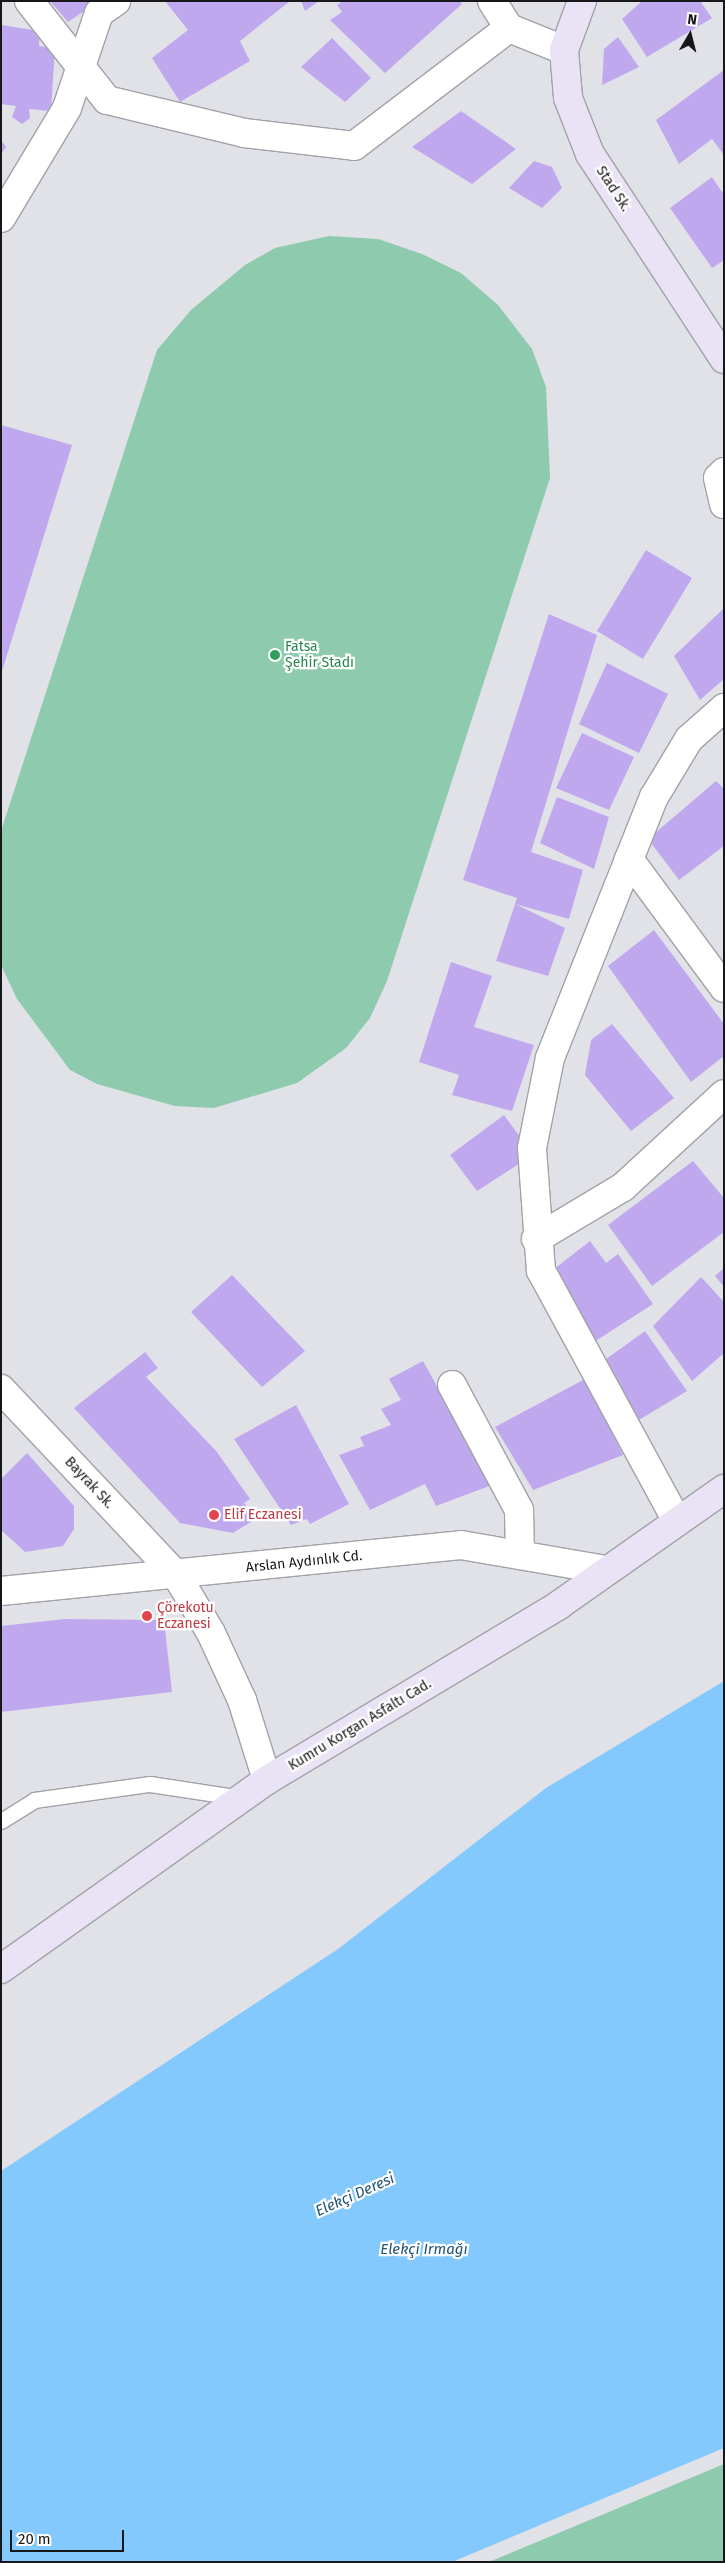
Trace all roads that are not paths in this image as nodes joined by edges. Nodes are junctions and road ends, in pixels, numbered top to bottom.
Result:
1 (29, 1) edge
2 (116, 1) edge
3 (492, 1) edge
4 (582, 1) edge
5 (509, 28) junction
6 (564, 50) junction
7 (79, 62) junction
8 (1, 218) edge
9 (724, 359) edge
10 (724, 472) edge
11 (724, 504) edge
12 (724, 708) edge
13 (630, 859) junction
14 (724, 988) edge
15 (724, 1094) edge
16 (536, 1239) junction
17 (452, 1385) dead end
18 (1, 1390) edge
19 (724, 1490) edge
20 (677, 1521) junction
21 (520, 1555) junction
22 (606, 1570) junction
23 (176, 1576) junction
24 (1, 1591) edge
25 (267, 1780) junction
26 (241, 1798) junction
27 (4, 1817) edge
28 (1, 1969) edge

1 - 7 street
2 - 7 street
3 - 5 street
4 - 6 main road, Stad Sk.
5 - 6 street
5 - 7 street
6 - 9 main road, Stad Sk.
7 - 8 street
10 - 11 street
12 - 13 street
13 - 14 street
13 - 16 street
15 - 16 street
16 - 20 street
17 - 21 street
18 - 23 street, Bayrak Sk.
19 - 20 main road, Kumru Korgan Asfaltı Cad.
20 - 22 main road, Kumru Korgan Asfaltı Cad.
21 - 22 street, Arslan Aydınlık Cd.
21 - 23 street, Arslan Aydınlık Cd.
22 - 25 main road, Kumru Korgan Asfaltı Cad.
23 - 24 street, Arslan Aydınlık Cd.
23 - 25 street, Bayrak Sk.
25 - 26 main road, Kumru Korgan Asfaltı Cad.
26 - 27 lane
26 - 28 main road, Kumru Korgan Asfaltı Cad.

